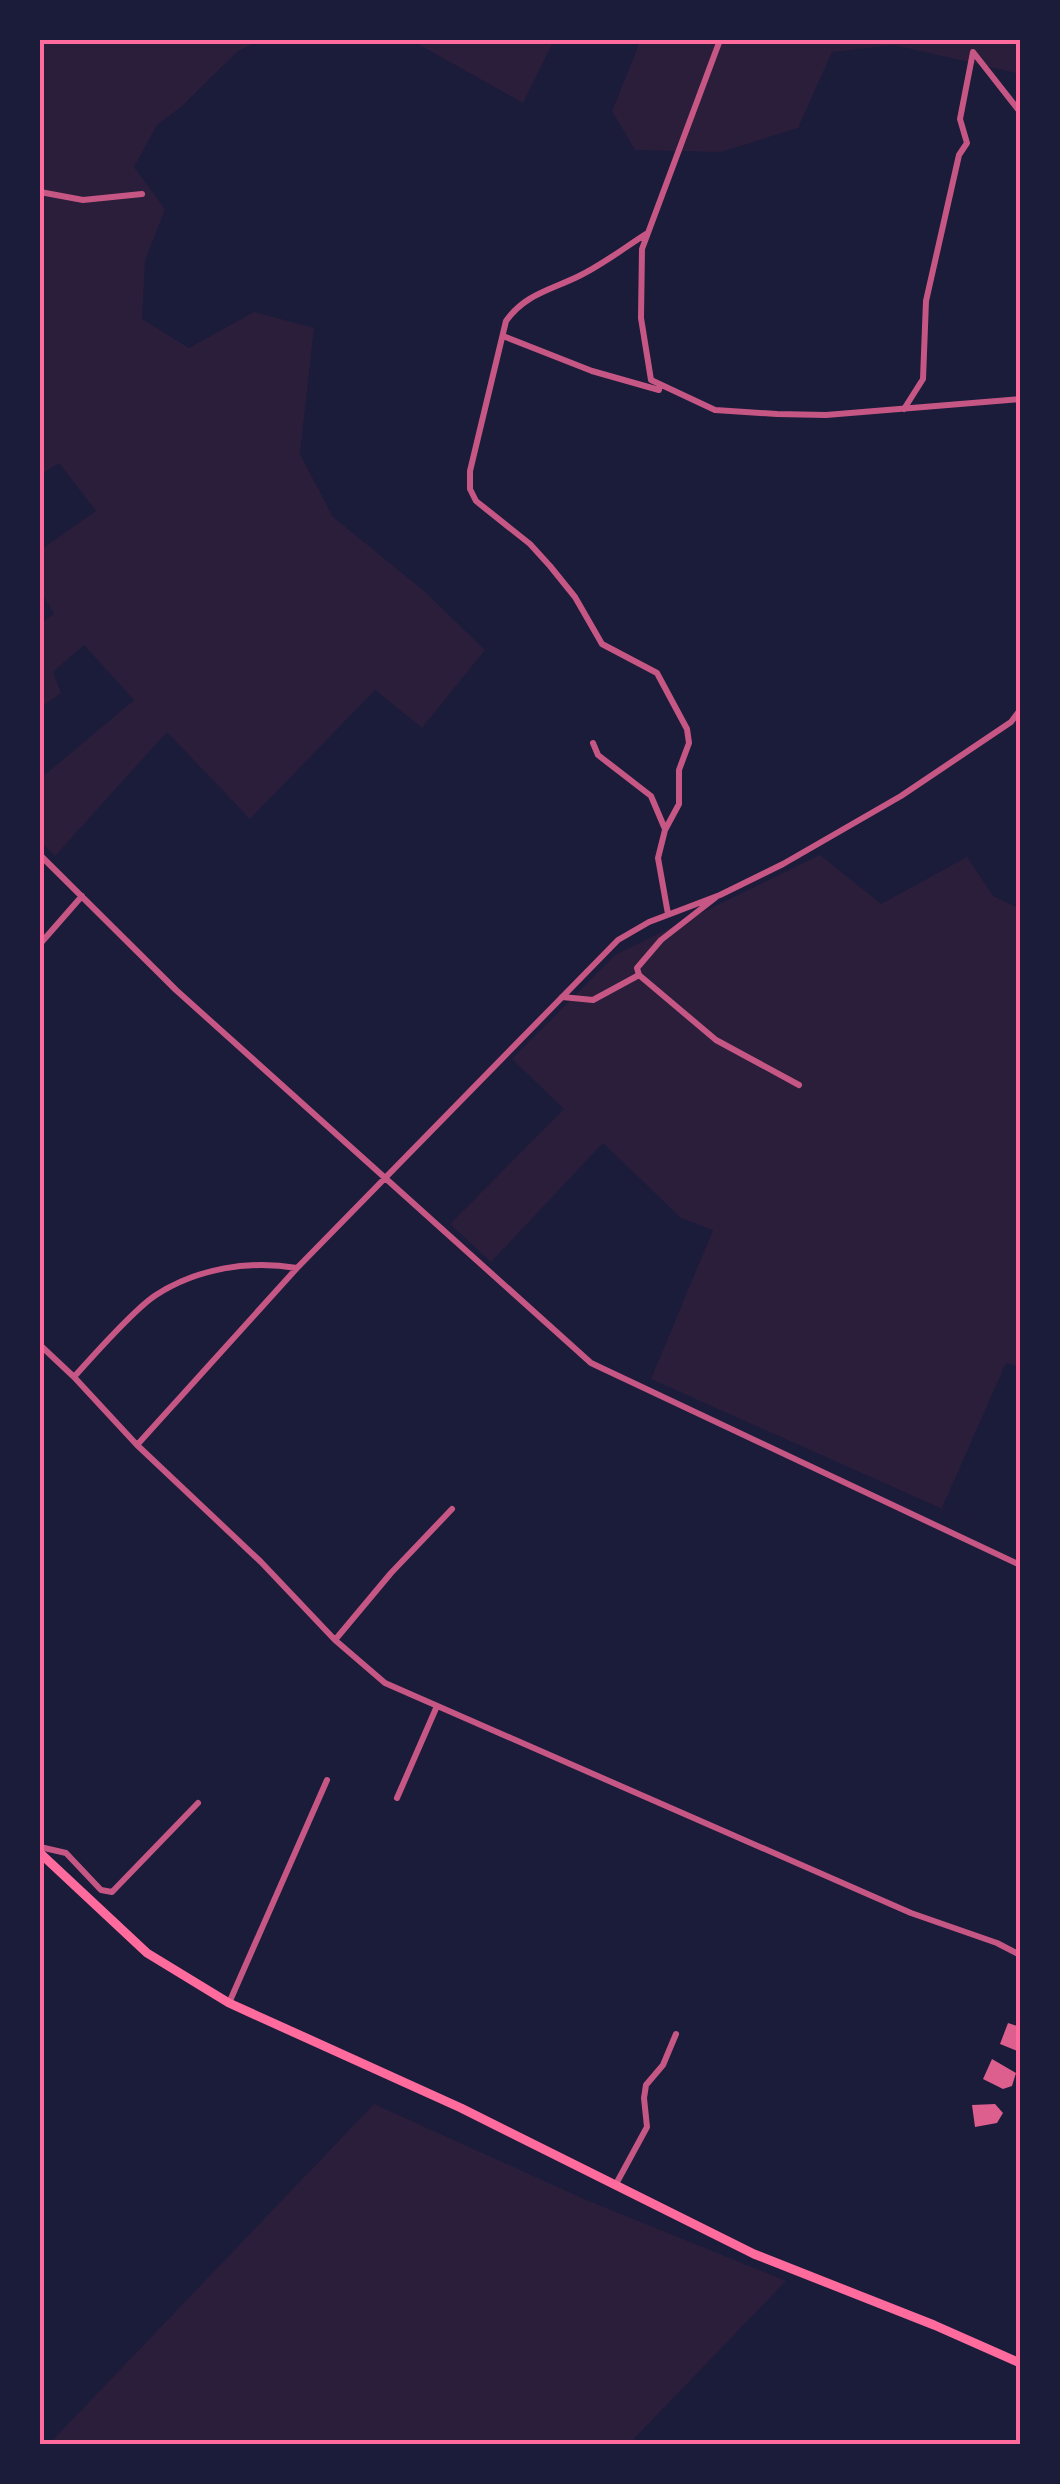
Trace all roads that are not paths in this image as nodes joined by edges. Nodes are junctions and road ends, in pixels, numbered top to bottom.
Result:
1 (720, 40) edge
2 (1020, 112) edge
3 (40, 192) edge
4 (142, 194) dead end
5 (646, 234) junction
6 (503, 336) junction
7 (670, 392) junction
8 (1020, 399) edge
9 (903, 410) junction
10 (1020, 710) edge
11 (1014, 719) junction
12 (1020, 726) edge
13 (593, 742) dead end
14 (665, 830) junction
15 (40, 855) edge
16 (720, 894) junction
17 (82, 896) junction
18 (668, 914) junction
19 (40, 944) edge
20 (639, 975) junction
21 (560, 997) junction
22 (799, 1085) dead end
23 (387, 1178) junction
24 (297, 1268) junction
25 (40, 1345) edge
26 (74, 1378) junction
27 (137, 1445) junction
28 (452, 1509) dead end
29 (1020, 1565) edge
30 (334, 1640) junction
31 (437, 1706) junction
32 (327, 1780) dead end
33 (397, 1798) dead end
34 (198, 1804) dead end
35 (40, 1850) edge
36 (1020, 1956) edge
37 (229, 2004) junction
38 (676, 2034) dead end
39 (616, 2184) junction
40 (1020, 2364) edge

1 - 5 street
2 - 9 street
3 - 4 street
5 - 6 street
5 - 7 street
6 - 7 street
6 - 14 street
7 - 9 street
8 - 9 street
10 - 11 street
11 - 12 street
11 - 16 street
13 - 14 street
14 - 18 street
15 - 17 street
16 - 18 street
16 - 20 street
17 - 19 street
17 - 23 street
18 - 21 street
20 - 21 street
20 - 22 street
21 - 23 street
23 - 24 street
23 - 29 street
24 - 26 street
24 - 27 street
25 - 26 street
26 - 27 street
27 - 30 street
28 - 30 street
30 - 31 street
31 - 33 street
31 - 36 street
32 - 37 street
34 - 35 street
35 - 37 main road
37 - 39 main road
38 - 39 street
39 - 40 main road

